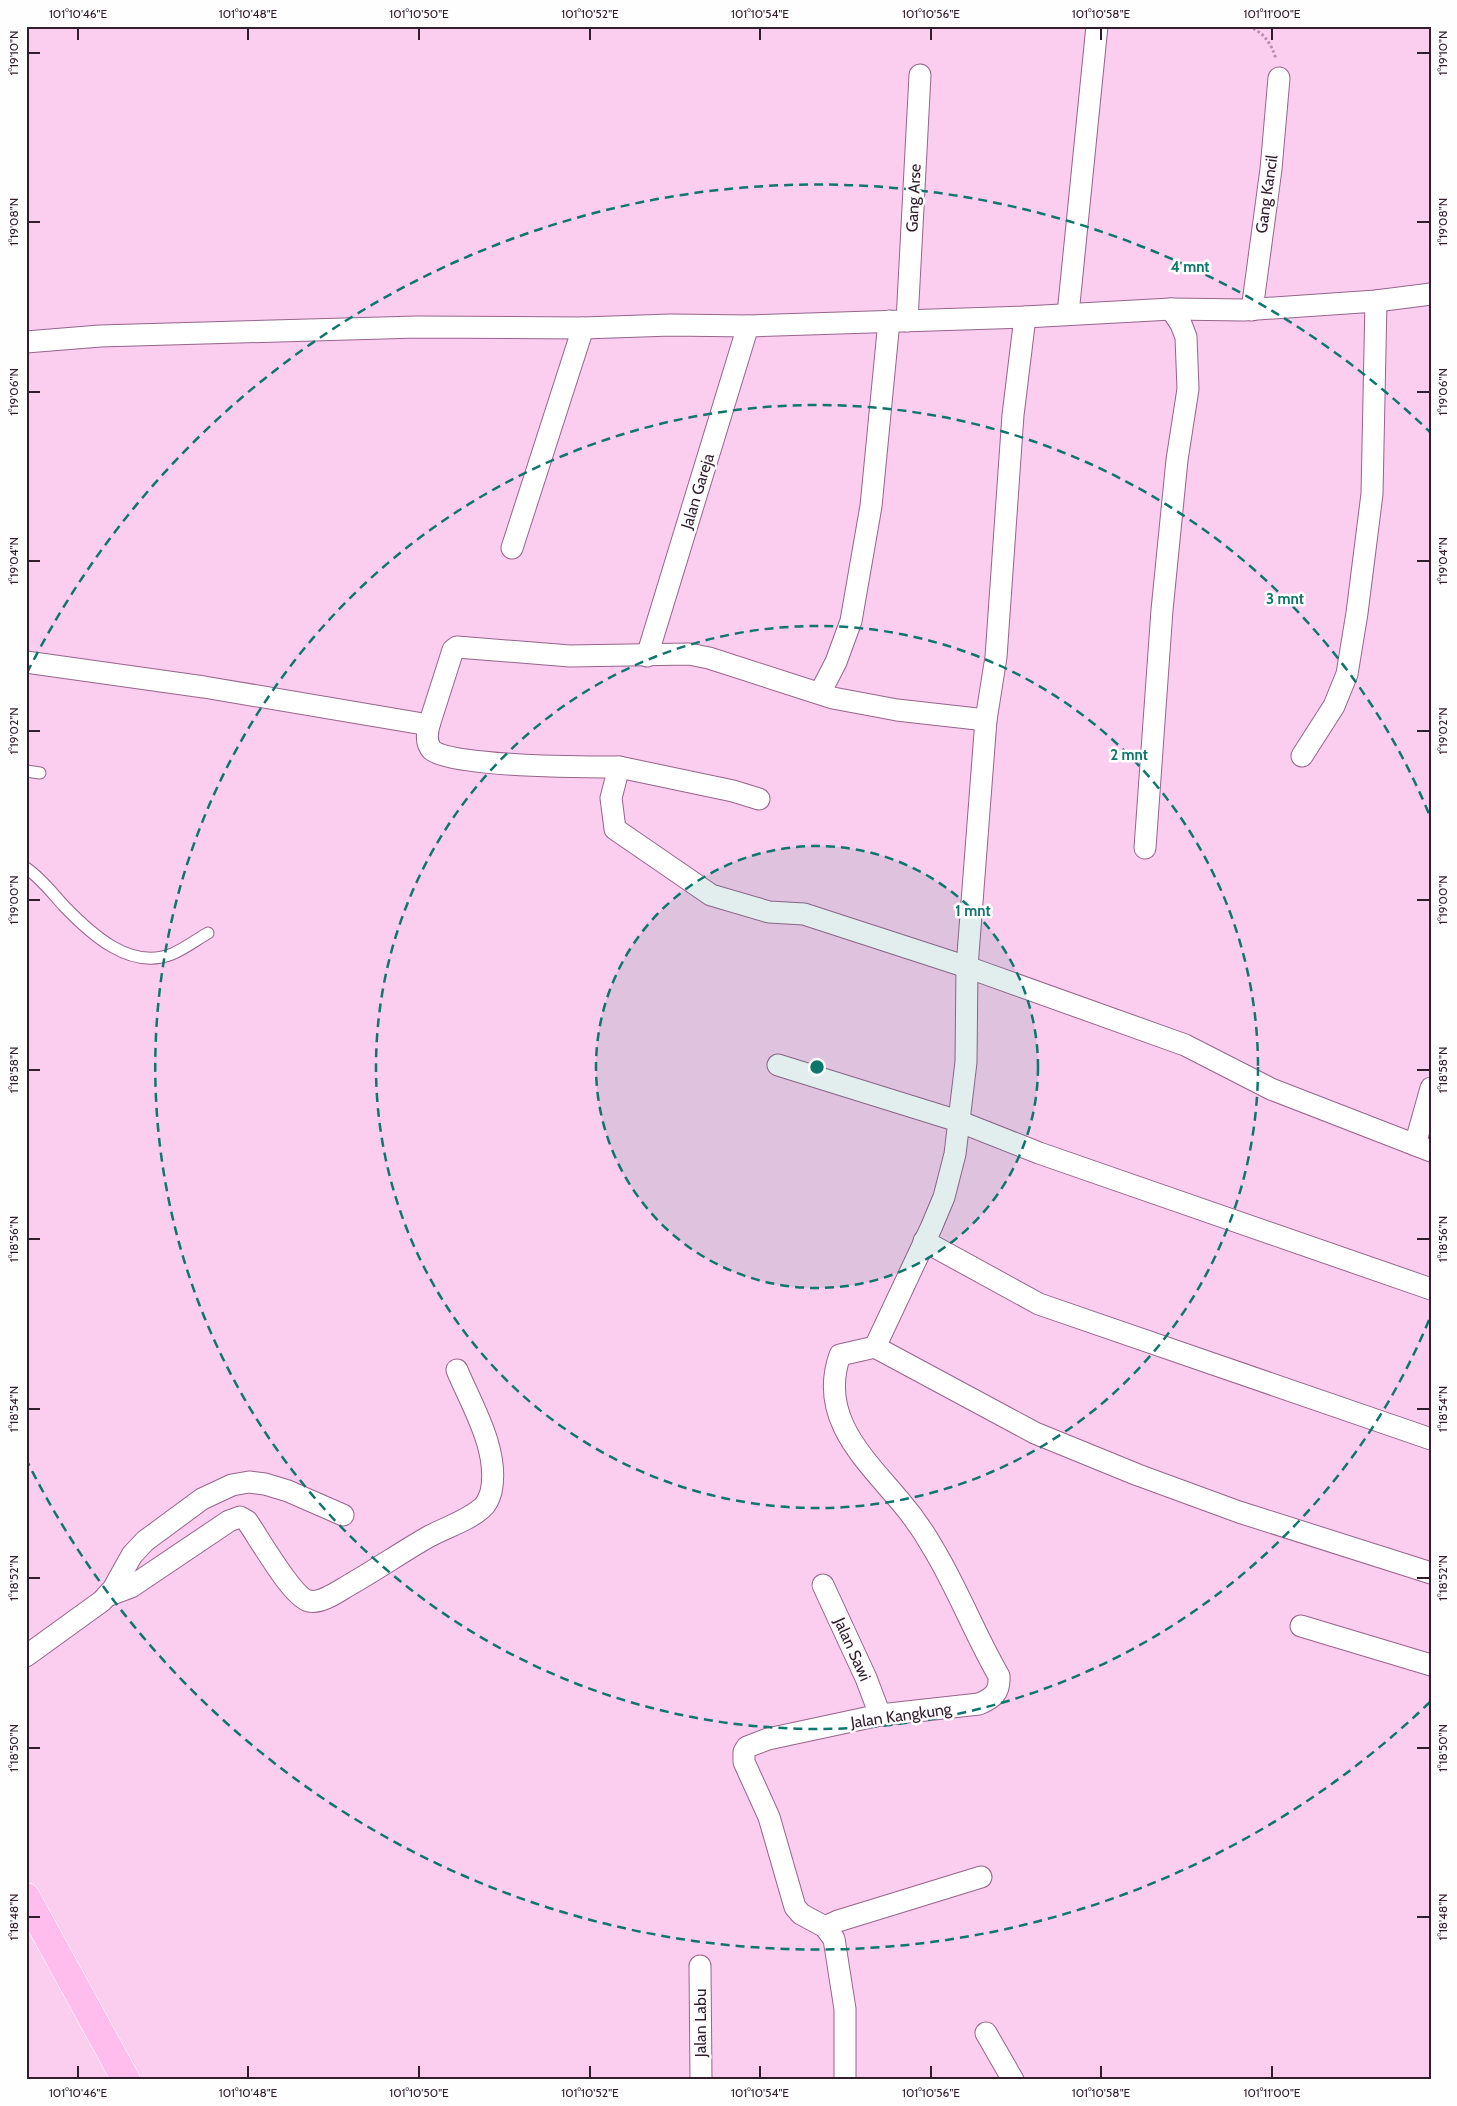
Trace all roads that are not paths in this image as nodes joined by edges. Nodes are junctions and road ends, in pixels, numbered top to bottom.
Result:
1 (1097, 26) edge
2 (920, 75) dead end
3 (1279, 78) road end
4 (1431, 294) edge
5 (1376, 302) junction
6 (1171, 309) junction
7 (1252, 310) junction
8 (1068, 314) junction
9 (1025, 317) junction
10 (898, 321) junction
11 (748, 326) junction
12 (583, 328) junction
13 (26, 342) edge
14 (512, 548) dead end
15 (647, 656) junction
16 (26, 662) edge
17 (820, 693) junction
18 (986, 720) junction
19 (429, 725) junction
20 (1302, 756) dead end
21 (619, 767) junction
22 (26, 772) edge
23 (40, 773) dead end
24 (759, 799) dead end
25 (1145, 848) dead end
26 (26, 868) edge
27 (208, 933) dead end
28 (968, 967) junction
29 (778, 1065) dead end
30 (1431, 1088) edge
31 (958, 1121) junction
32 (1423, 1148) edge
33 (924, 1241) junction
34 (1431, 1289) edge
35 (875, 1347) junction
36 (457, 1370) dead end
37 (1431, 1439) edge
38 (343, 1515) dead end
39 (1431, 1573) edge
40 (823, 1585) dead end
41 (107, 1596) junction
42 (1301, 1626) dead end
43 (26, 1656) edge
44 (1431, 1665) edge
45 (880, 1715) junction
46 (981, 1877) dead end
47 (26, 1897) edge
48 (825, 1927) junction
49 (700, 1966) dead end
50 (986, 2033) dead end
51 (126, 2080) edge
52 (701, 2080) edge
53 (845, 2080) edge
54 (1013, 2080) edge

1 - 8 street
2 - 10 street, Gang Arse
3 - 7 street, Gang Kancil
4 - 5 street
5 - 7 street
5 - 20 street
6 - 7 street
6 - 8 street
6 - 25 street
8 - 9 street
9 - 10 street
9 - 18 street
10 - 11 street
10 - 17 street, Gang Arse
11 - 12 street
11 - 15 street, Jalan Gareja
12 - 13 street
12 - 14 street
15 - 17 street
15 - 19 street
16 - 19 street
17 - 18 street
18 - 28 street
19 - 21 street
21 - 24 street
21 - 28 street
22 - 23 lane
26 - 27 lane
28 - 31 street
28 - 32 street
29 - 31 street
30 - 32 street
31 - 33 street
31 - 34 street
33 - 35 street
33 - 37 street
35 - 39 street
35 - 45 street, Jalan Kangkung
36 - 41 street
38 - 41 street
40 - 45 street, Jalan Sawi
41 - 43 street
42 - 44 street
45 - 48 street, Jalan Kangkung
46 - 48 street
47 - 51 highway
48 - 53 street
49 - 52 street, Jalan Labu
50 - 54 street

